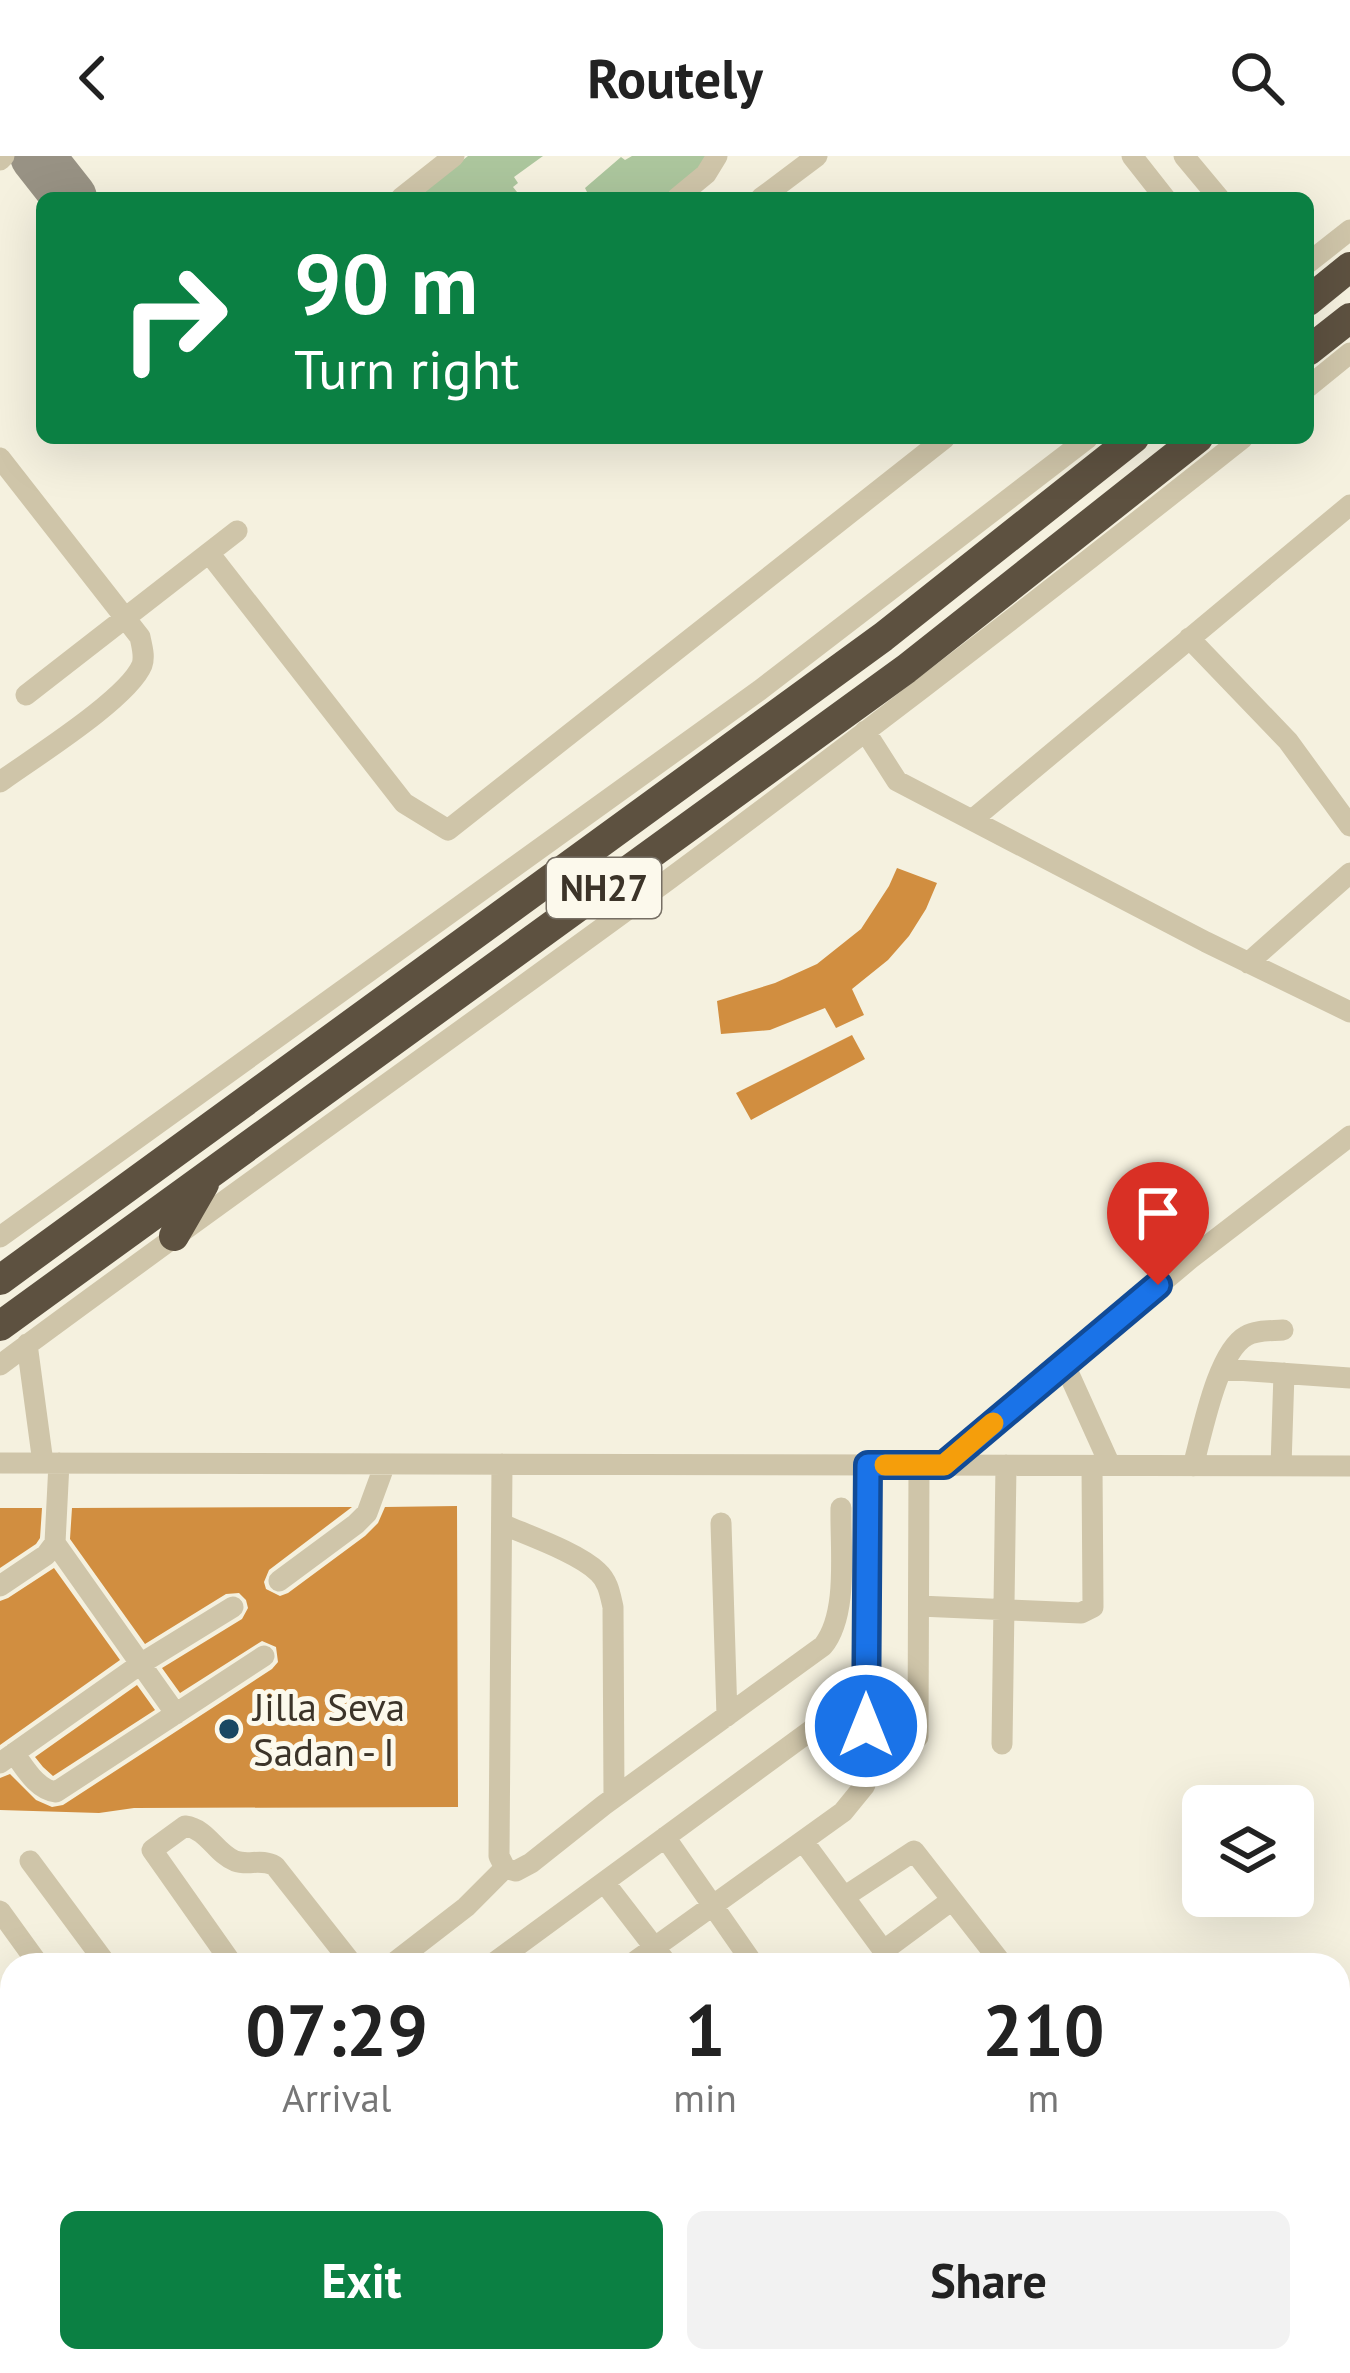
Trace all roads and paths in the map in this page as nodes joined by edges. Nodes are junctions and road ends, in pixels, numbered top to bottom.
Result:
1 (454, 156) edge
2 (717, 156) edge
3 (817, 156) edge
4 (1132, 156) edge
5 (1184, 156) edge
6 (409, 192) edge
7 (684, 192) edge
8 (769, 192) edge
9 (1160, 192) edge
10 (1214, 192) edge
11 (1350, 230) edge
12 (1314, 258) edge
13 (1350, 267) edge
14 (1314, 296) edge
15 (1350, 318) edge
16 (1314, 346) edge
17 (1350, 353) edge
18 (1314, 382) edge
19 (937, 444) edge
20 (1080, 444) edge
21 (1126, 444) edge
22 (1190, 444) edge
23 (1235, 444) edge
24 (0, 458) edge
25 (1350, 505) edge
26 (237, 531) dead end
27 (209, 553) junction
28 (126, 618) junction
29 (1189, 638) junction
30 (26, 695) dead end
31 (866, 730) junction
32 (0, 782) edge
33 (972, 820) junction
34 (1350, 826) edge
35 (1350, 873) edge
36 (1248, 963) junction
37 (1350, 1012) edge
38 (1344, 1146) edge
39 (210, 1174) junction
40 (173, 1236) junction
41 (0, 1237) edge
42 (0, 1280) edge
43 (0, 1326) edge
44 (1282, 1330) dead end
45 (28, 1344) junction
46 (1064, 1363) junction
47 (0, 1365) edge
48 (1222, 1369) junction
49 (1284, 1373) junction
50 (1350, 1378) edge
51 (0, 1463) edge
52 (51, 1463) junction
53 (385, 1464) junction
54 (502, 1464) junction
55 (868, 1465) junction
56 (919, 1465) junction
57 (944, 1465) junction
58 (1006, 1465) junction
59 (1101, 1466) junction
60 (1193, 1466) junction
61 (1281, 1466) junction
62 (1350, 1466) edge
63 (841, 1508) dead end
64 (502, 1523) junction
65 (721, 1523) dead end
66 (55, 1543) junction
67 (279, 1581) dead end
68 (0, 1586) edge
69 (919, 1606) junction
70 (233, 1607) dead end
71 (1004, 1610) junction
72 (264, 1656) dead end
73 (142, 1664) junction
74 (866, 1690) junction
75 (176, 1714) junction
76 (727, 1716) junction
77 (918, 1737) dead end
78 (1002, 1744) dead end
79 (7, 1758) edge
80 (614, 1797) junction
81 (665, 1837) junction
82 (803, 1841) junction
83 (30, 1862) dead end
84 (506, 1868) junction
85 (604, 1882) junction
86 (844, 1897) junction
87 (952, 1900) junction
88 (712, 1906) junction
89 (0, 1912) edge
90 (30, 1953) edge
91 (98, 1953) edge
92 (225, 1953) edge
93 (344, 1953) edge
94 (407, 1953) edge
95 (506, 1953) edge
96 (659, 1953) edge
97 (664, 1953) edge
98 (745, 1953) edge
99 (884, 1953) edge
100 (894, 1953) edge
101 (986, 1953) edge

1 - 6 street
2 - 7 street
3 - 8 street
4 - 9 street
5 - 10 street
11 - 12 street
13 - 14 highway
15 - 16 highway
17 - 18 street
19 - 27 street
20 - 41 street
21 - 42 highway, NH27
22 - 39 highway, NH27
23 - 31 street
24 - 28 street
25 - 29 street
26 - 27 street
27 - 28 street
28 - 30 street
28 - 32 street
29 - 33 street
29 - 34 street
31 - 33 street
31 - 40 street
33 - 36 street
35 - 36 street
36 - 37 street
38 - 46 street
39 - 40 highway
39 - 43 highway, NH27
40 - 45 street
44 - 48 street
45 - 47 street
45 - 52 street
46 - 57 street
46 - 59 street
48 - 49 street
48 - 60 street
49 - 50 street
49 - 61 street
51 - 52 street
52 - 53 street
52 - 66 street
53 - 54 street
53 - 67 street
54 - 55 street
54 - 64 street
55 - 56 street
55 - 74 street
56 - 57 street
56 - 69 street
57 - 58 street
58 - 59 street
58 - 71 street
59 - 60 street
59 - 71 street
60 - 61 street
61 - 62 street
63 - 76 street
64 - 80 street
64 - 84 street
65 - 76 street
66 - 68 street
66 - 73 street
69 - 71 street
69 - 77 street
70 - 73 street
71 - 78 street
72 - 75 street
73 - 75 street
73 - 79 street
74 - 81 street
74 - 82 street
75 - 79 street
76 - 80 street
80 - 84 street
81 - 85 street
81 - 88 street
82 - 86 street
82 - 88 street
83 - 91 street
84 - 94 street
85 - 95 street
85 - 96 street
86 - 87 street
86 - 99 street
87 - 100 street
87 - 101 street
88 - 97 street
88 - 98 street
89 - 90 street
92 - 93 street

